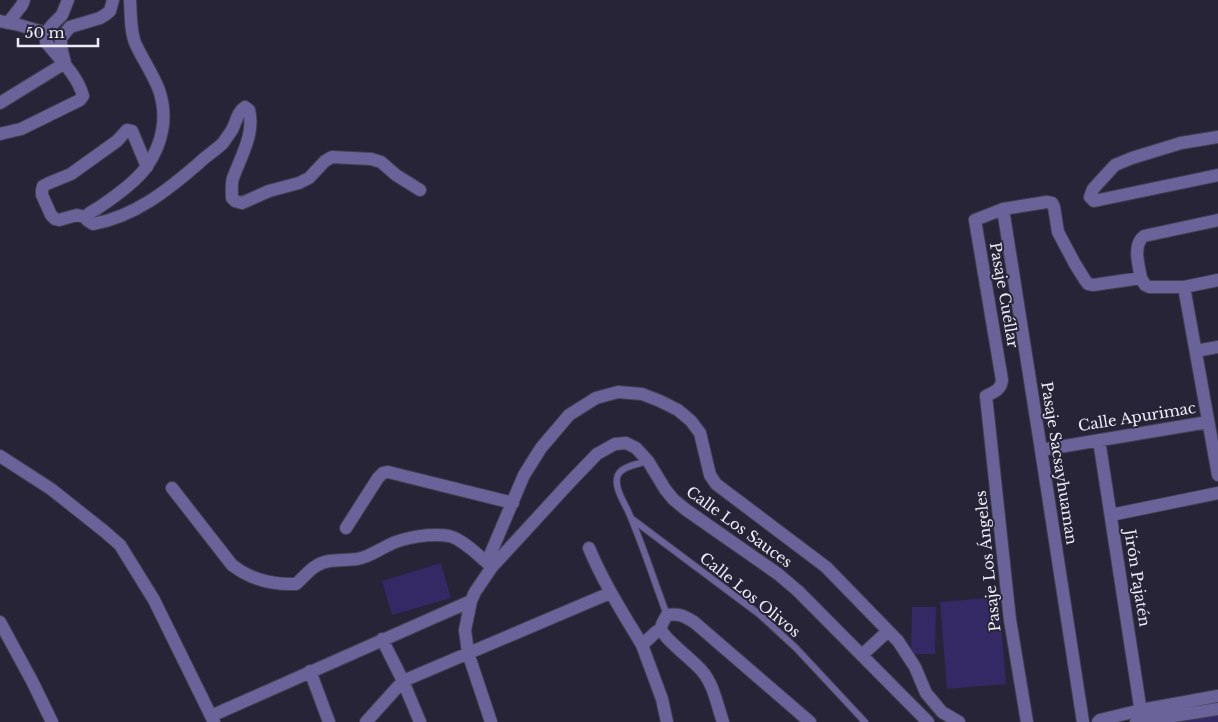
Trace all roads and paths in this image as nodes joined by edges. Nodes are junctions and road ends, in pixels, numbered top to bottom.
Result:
1 (24, 0) edge
2 (68, 0) edge
3 (112, 0) edge
4 (130, 0) edge
5 (4, 22) edge
6 (46, 33) junction
7 (65, 63) junction
8 (0, 103) edge
9 (0, 134) edge
10 (1218, 136) edge
11 (147, 167) junction
12 (1218, 175) edge
13 (420, 190) dead end
14 (1002, 209) junction
15 (86, 217) junction
16 (1218, 220) edge
17 (1141, 278) junction
18 (1218, 280) edge
19 (1184, 287) junction
20 (1218, 347) edge
21 (1196, 351) junction
22 (986, 396) joint
23 (1208, 422) junction
24 (1099, 440) junction
25 (1041, 450) junction
26 (0, 456) edge
27 (648, 461) junction
28 (1218, 475) edge
29 (172, 488) dead end
30 (1218, 493) edge
31 (513, 503) junction
32 (1111, 515) junction
33 (632, 519) junction
34 (346, 528) dead end
35 (589, 548) dead end
36 (490, 565) junction
37 (610, 593) junction
38 (471, 601) junction
39 (668, 615) junction
40 (0, 622) edge
41 (661, 629) junction
42 (888, 631) junction
43 (382, 639) junction
44 (642, 645) junction
45 (468, 653) junction
46 (862, 654) junction
47 (310, 671) junction
48 (403, 681) junction
49 (1218, 696) edge
50 (1218, 709) edge
51 (1124, 718) edge
52 (212, 719) edge
53 (1141, 719) edge
54 (52, 722) edge
55 (329, 722) edge
56 (366, 722) edge
57 (420, 722) edge
58 (491, 722) edge
59 (667, 722) edge
60 (723, 722) edge
61 (810, 722) edge
62 (865, 722) edge
63 (928, 722) edge
64 (959, 722) edge
65 (1027, 722) edge
66 (1081, 722) edge
67 (1098, 722) edge

1 - 5 street
2 - 6 street
3 - 7 street
4 - 11 street
5 - 6 street
6 - 7 street
7 - 8 street
7 - 9 street
10 - 12 street
11 - 15 street
11 - 15 street
13 - 15 street
14 - 17 street
14 - 22 street, Pasaje Cuéllar
14 - 25 street, Pasaje Sacsayhuaman
16 - 17 street
17 - 19 street
18 - 19 street
19 - 21 street
20 - 21 street
21 - 23 street
22 - 65 street, Pasaje Los Ángeles
23 - 24 street, Calle Apurimac
23 - 28 street
24 - 25 street, Calle Apurimac
24 - 32 street, Jirón Pajatén
25 - 66 street, Pasaje Sacsayhuaman
26 - 52 street
27 - 33 lane
27 - 36 street, Calle Los Sauces
27 - 46 street, Calle Los Sauces
29 - 36 street
30 - 32 street
31 - 34 street
31 - 36 street
31 - 42 street
32 - 53 street, Jirón Pajatén
33 - 39 lane
33 - 62 lane, Calle Los Olivos
35 - 37 street
36 - 38 street
37 - 44 street
37 - 45 street
38 - 43 street
38 - 45 street
39 - 41 street
39 - 61 street
40 - 54 street
41 - 44 street
41 - 60 street
42 - 46 street
42 - 64 street
43 - 47 street
43 - 48 street
44 - 59 street
45 - 48 street
45 - 58 street
46 - 63 street, Calle Los Sauces
47 - 52 street
47 - 55 street
48 - 56 street
48 - 57 street
49 - 53 street
50 - 53 street
51 - 53 street
51 - 67 street

